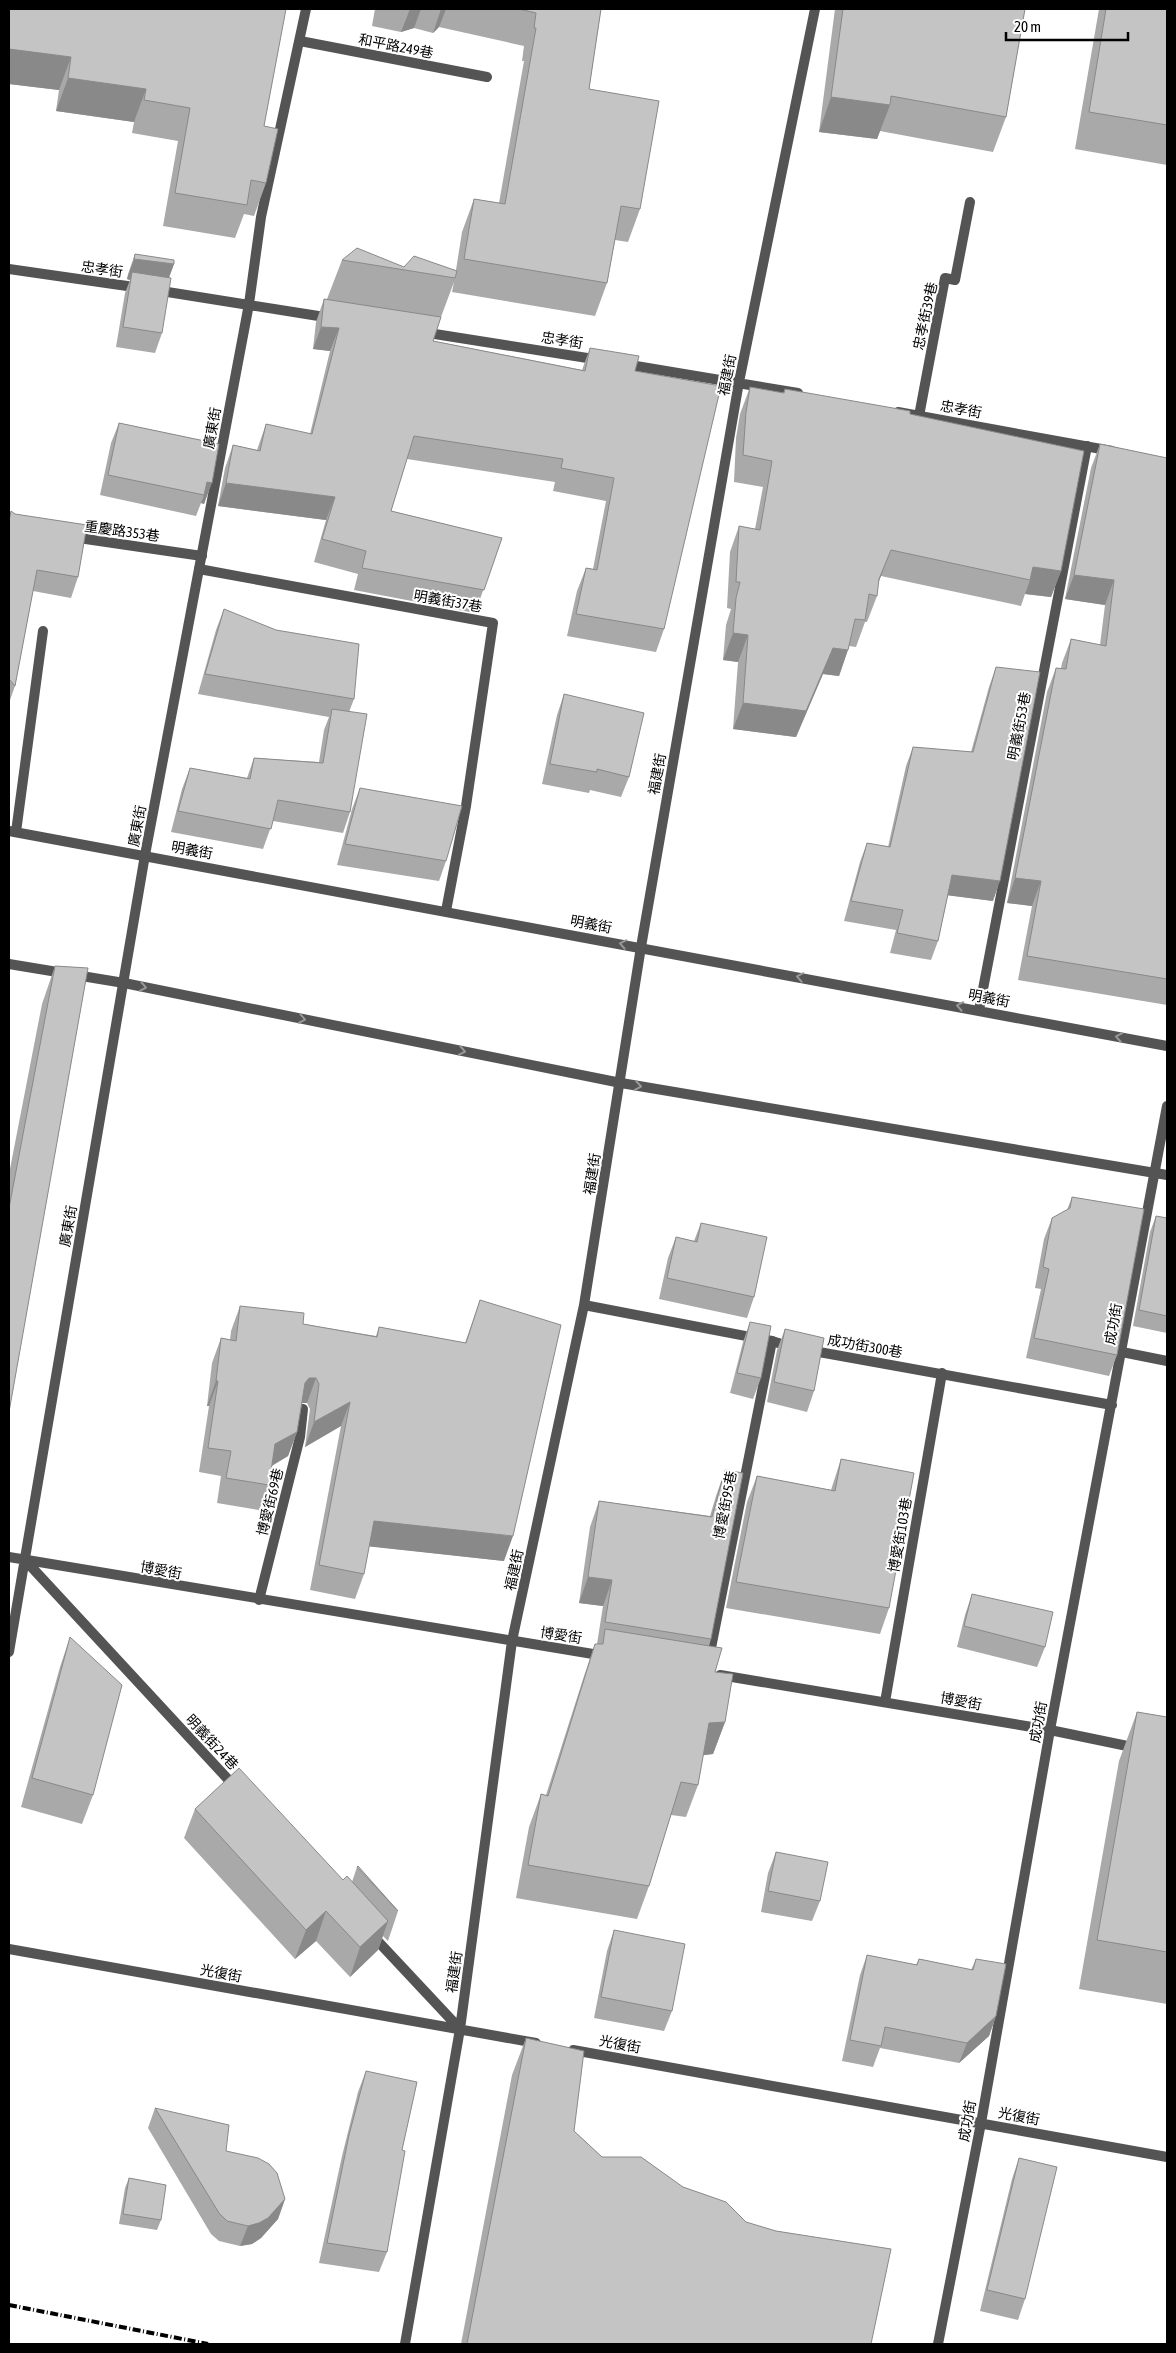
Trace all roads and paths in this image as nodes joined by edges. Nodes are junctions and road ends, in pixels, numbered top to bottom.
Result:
1 (306, 9) edge
2 (815, 9) edge
3 (300, 42) junction
4 (487, 77) dead end
5 (970, 202) dead end
6 (9, 269) edge
7 (249, 304) junction
8 (346, 320) edge
9 (414, 331) edge
10 (739, 382) junction
11 (805, 394) edge
12 (891, 410) edge
13 (919, 416) junction
14 (1087, 446) junction
15 (1122, 453) edge
16 (57, 535) edge
17 (202, 556) junction
18 (199, 569) junction
19 (42, 631) dead end
20 (12, 831) edge
21 (145, 855) junction
22 (446, 910) junction
23 (641, 947) junction
24 (9, 964) edge
25 (124, 983) junction
26 (979, 1010) junction
27 (1167, 1046) edge
28 (621, 1083) junction
29 (1167, 1106) edge
30 (1154, 1173) junction
31 (1167, 1175) edge
32 (584, 1305) junction
33 (772, 1341) junction
34 (1122, 1352) junction
35 (1167, 1361) edge
36 (942, 1373) junction
37 (1112, 1405) junction
38 (303, 1409) edge
39 (9, 1557) edge
40 (25, 1560) junction
41 (259, 1600) junction
42 (512, 1641) junction
43 (9, 1652) edge
44 (617, 1658) edge
45 (712, 1674) joint
46 (886, 1702) junction
47 (1050, 1730) junction
48 (1148, 1750) edge
49 (242, 1795) edge
50 (365, 1927) edge
51 (9, 1949) edge
52 (460, 2029) junction
53 (981, 2123) junction
54 (1167, 2157) edge
55 (405, 2344) edge
56 (938, 2344) edge

1 - 3 street, 廣東街
2 - 10 street, 福建街
3 - 4 street, 和平路249巷
3 - 7 street, 廣東街
5 - 13 street, 忠孝街39巷
6 - 7 street, 忠孝街
7 - 8 street, 忠孝街
7 - 17 street, 廣東街
9 - 10 street, 忠孝街
10 - 11 street, 忠孝街
10 - 23 street, 福建街
12 - 13 street, 忠孝街
13 - 14 street, 忠孝街
14 - 15 street, 忠孝街
14 - 26 street, 明義街53巷
16 - 17 street, 重慶路353巷
17 - 18 street, 廣東街
18 - 21 street, 廣東街
18 - 22 street, 明義街37巷
19 - 20 street
20 - 21 street, 明義街
21 - 22 street, 明義街
21 - 25 street, 廣東街
23 -> 22 street, 明義街
26 -> 23 street, 明義街
23 - 28 street, 福建街
24 - 25 street
25 -> 28 street
25 - 40 street, 廣東街
27 -> 26 street, 明義街
28 -> 30 street
28 - 32 street, 福建街
29 - 30 street, 成功街
30 - 31 street
30 - 34 street, 成功街
32 - 33 street, 成功街300巷
32 - 42 street, 福建街
33 - 36 street, 成功街300巷
33 - 45 street, 博愛街95巷
34 - 35 street
34 - 37 street, 成功街
36 - 37 street, 成功街300巷
36 - 46 street, 博愛街103巷
37 - 47 street, 成功街
38 - 41 street, 博愛街69巷
39 - 40 street, 博愛街
40 - 41 street, 博愛街
40 - 43 street, 廣東街
40 - 49 street, 明義街24巷
41 - 42 street, 博愛街
42 - 44 street, 博愛街
42 - 52 street, 福建街
45 - 46 street, 博愛街
46 - 47 street, 博愛街
47 - 48 street, 博愛街
47 - 53 street, 成功街
50 - 52 street
51 - 52 street, 光復街
52 - 53 street, 光復街
52 - 55 street, 福建街
53 - 54 street, 光復街
53 - 56 street, 成功街

